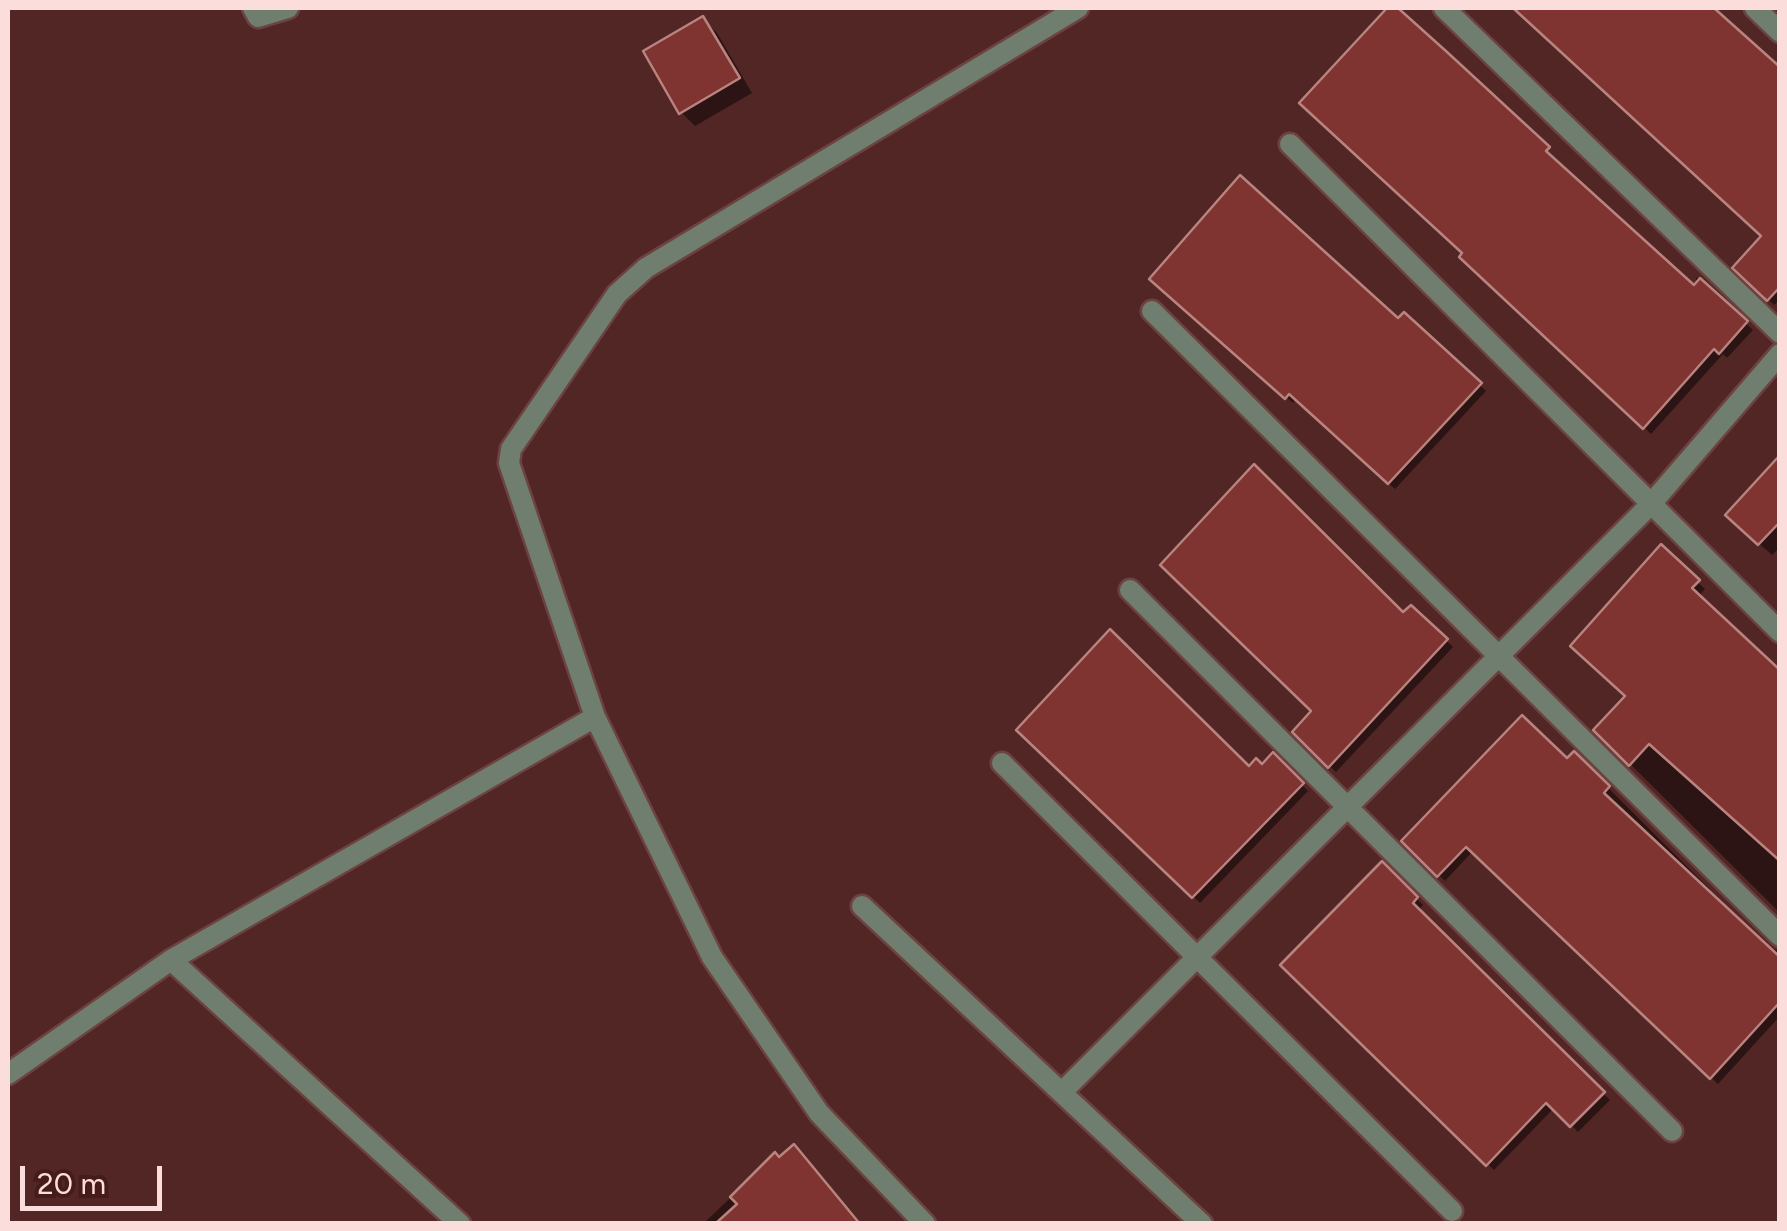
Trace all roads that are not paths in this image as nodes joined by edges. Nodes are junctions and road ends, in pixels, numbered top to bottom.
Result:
1 (254, 8) edge
2 (288, 8) edge
3 (1078, 8) edge
4 (1444, 8) edge
5 (1755, 8) edge
6 (1779, 30) edge
7 (1290, 144) dead end
8 (1152, 311) dead end
9 (1780, 332) edge
10 (1780, 354) edge
11 (1651, 504) junction
12 (1130, 590) dead end
13 (1780, 632) edge
14 (1499, 656) junction
15 (594, 717) junction
16 (1002, 763) dead end
17 (1348, 808) junction
18 (862, 906) dead end
19 (1780, 936) edge
20 (1198, 959) junction
21 (170, 960) junction
22 (8, 1074) edge
23 (1063, 1090) junction
24 (1672, 1131) dead end
25 (1452, 1211) dead end
26 (460, 1224) edge
27 (925, 1224) edge
28 (1202, 1224) edge

1 - 2 street
3 - 15 street
4 - 9 street
5 - 6 street
7 - 11 street
8 - 14 street
10 - 11 street
11 - 13 street
11 - 14 street
12 - 17 street
14 - 17 street
14 - 19 street
15 - 21 street
15 - 27 street
16 - 20 street
17 - 20 street
17 - 24 street
18 - 23 street
20 - 23 street
20 - 25 street
21 - 22 street
21 - 26 street
23 - 28 street

